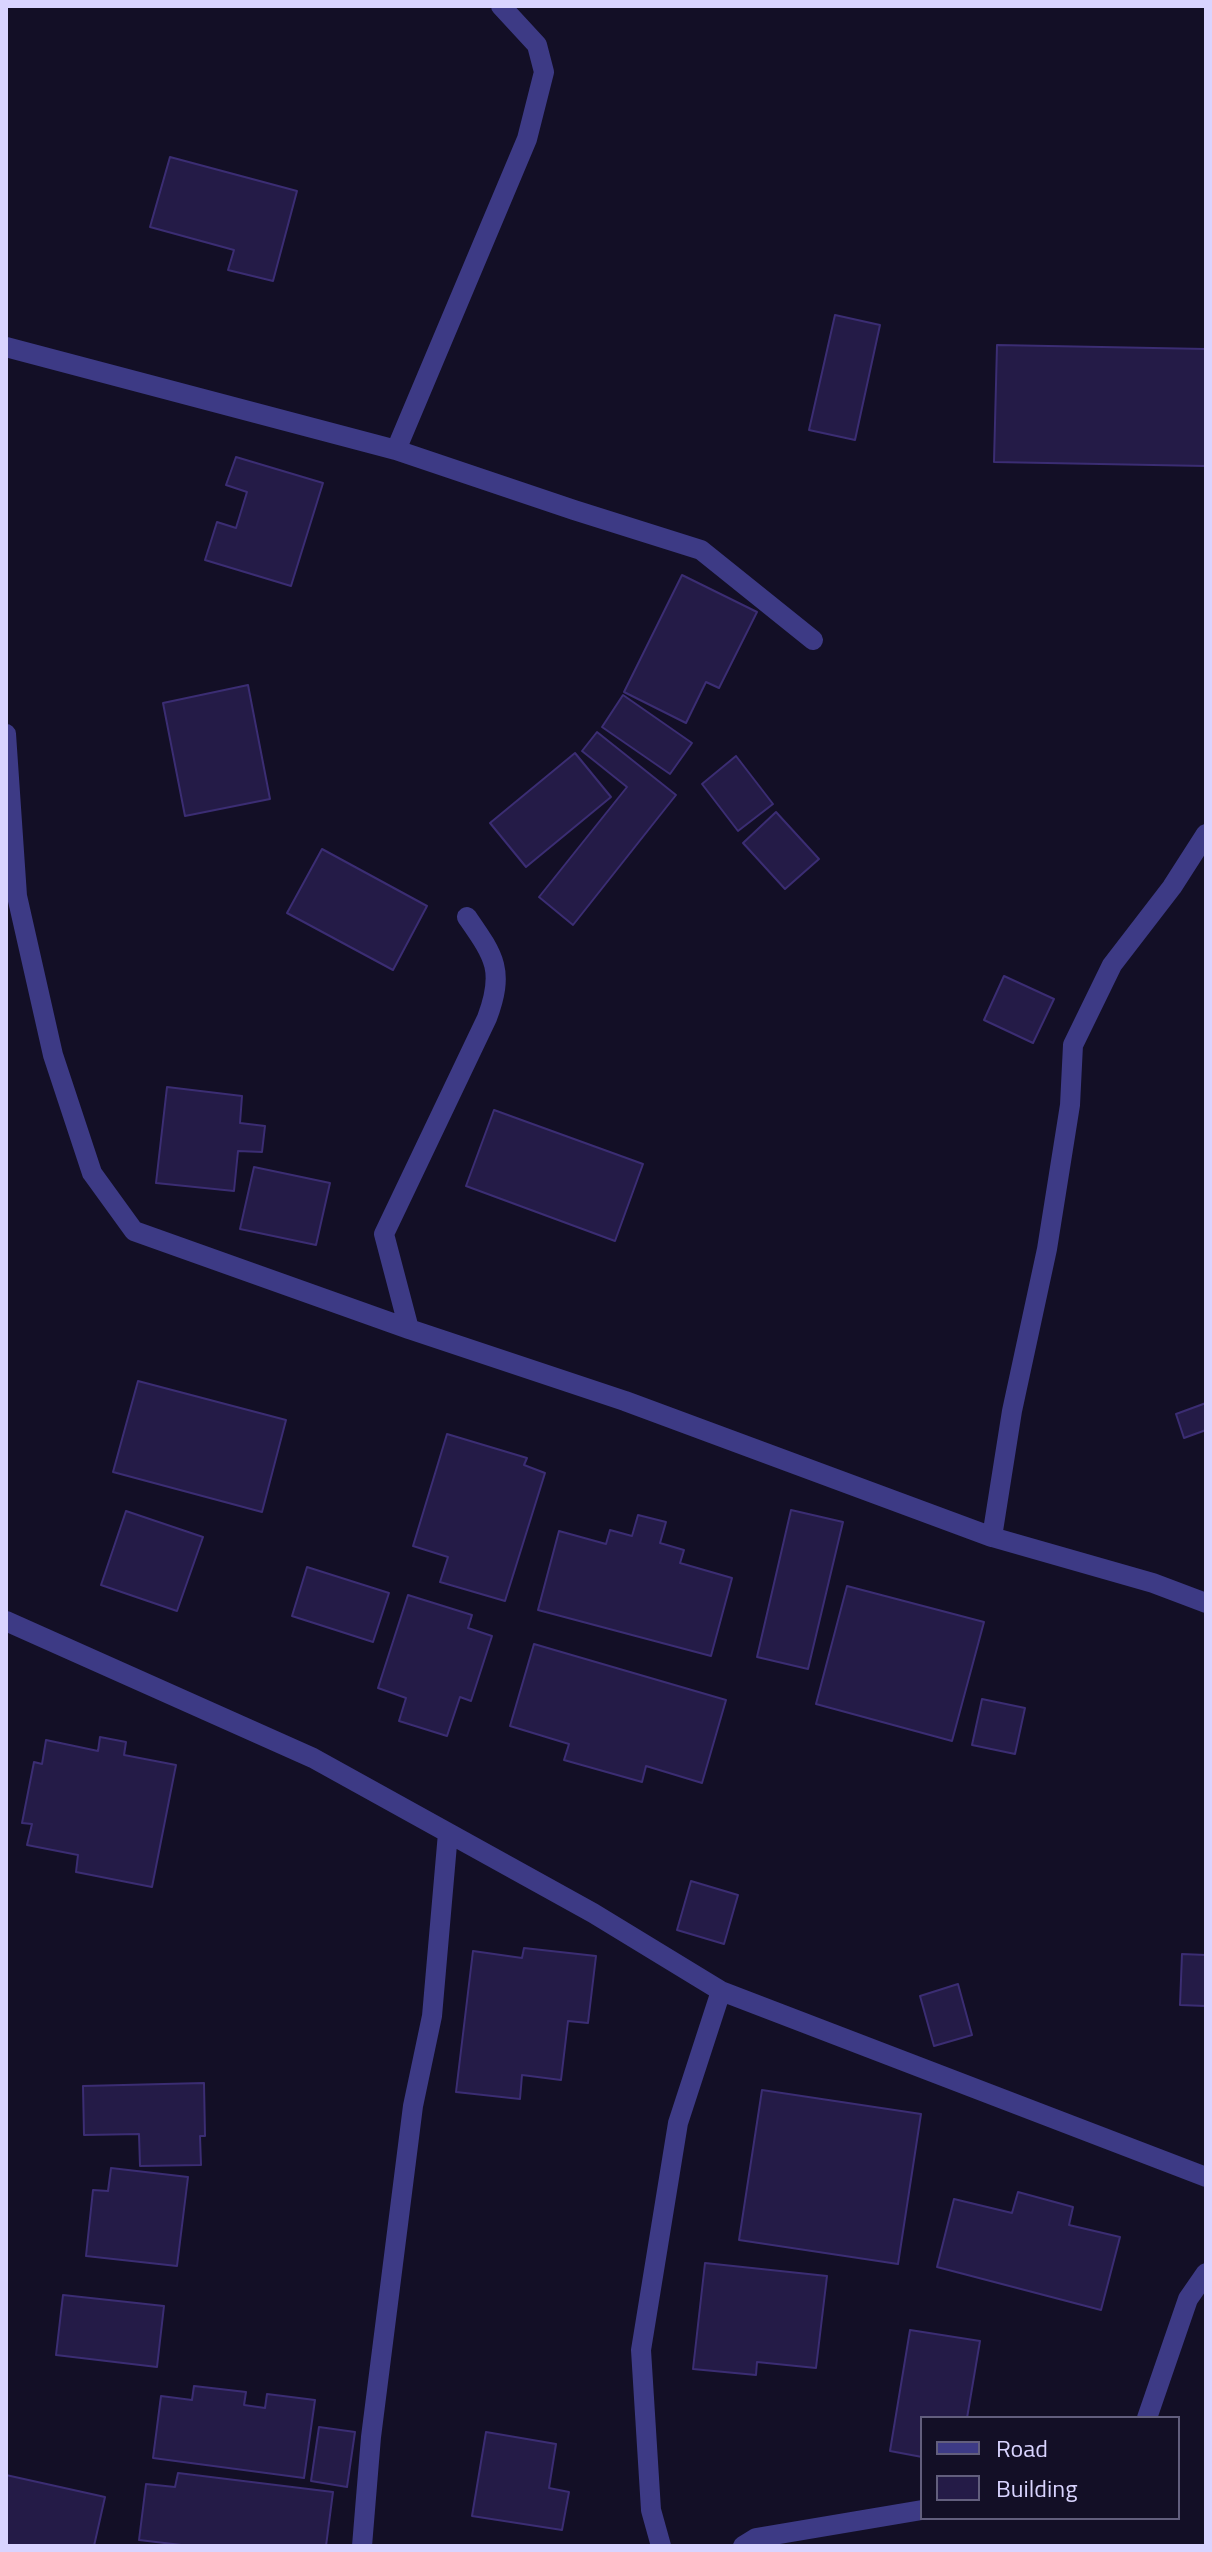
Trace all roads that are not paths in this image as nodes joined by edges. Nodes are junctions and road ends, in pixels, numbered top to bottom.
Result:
1 (501, 6) edge
2 (6, 347) edge
3 (396, 450) junction
4 (813, 640) dead end
5 (6, 734) edge
6 (1206, 834) edge
7 (11, 895) edge
8 (467, 917) dead end
9 (409, 1329) junction
10 (992, 1537) junction
11 (1206, 1603) edge
12 (6, 1621) edge
13 (448, 1833) junction
14 (721, 1991) junction
15 (1206, 2177) edge
16 (1206, 2273) edge
17 (1148, 2416) edge
18 (920, 2510) edge
19 (362, 2546) edge
20 (661, 2546) edge
21 (743, 2546) edge

1 - 3 street
2 - 3 street
3 - 4 street
5 - 7 street
6 - 10 street
7 - 9 street
8 - 9 street
9 - 10 street
10 - 11 street
12 - 13 street
13 - 14 street
13 - 19 street
14 - 15 street
14 - 20 street
16 - 17 street
18 - 21 street

